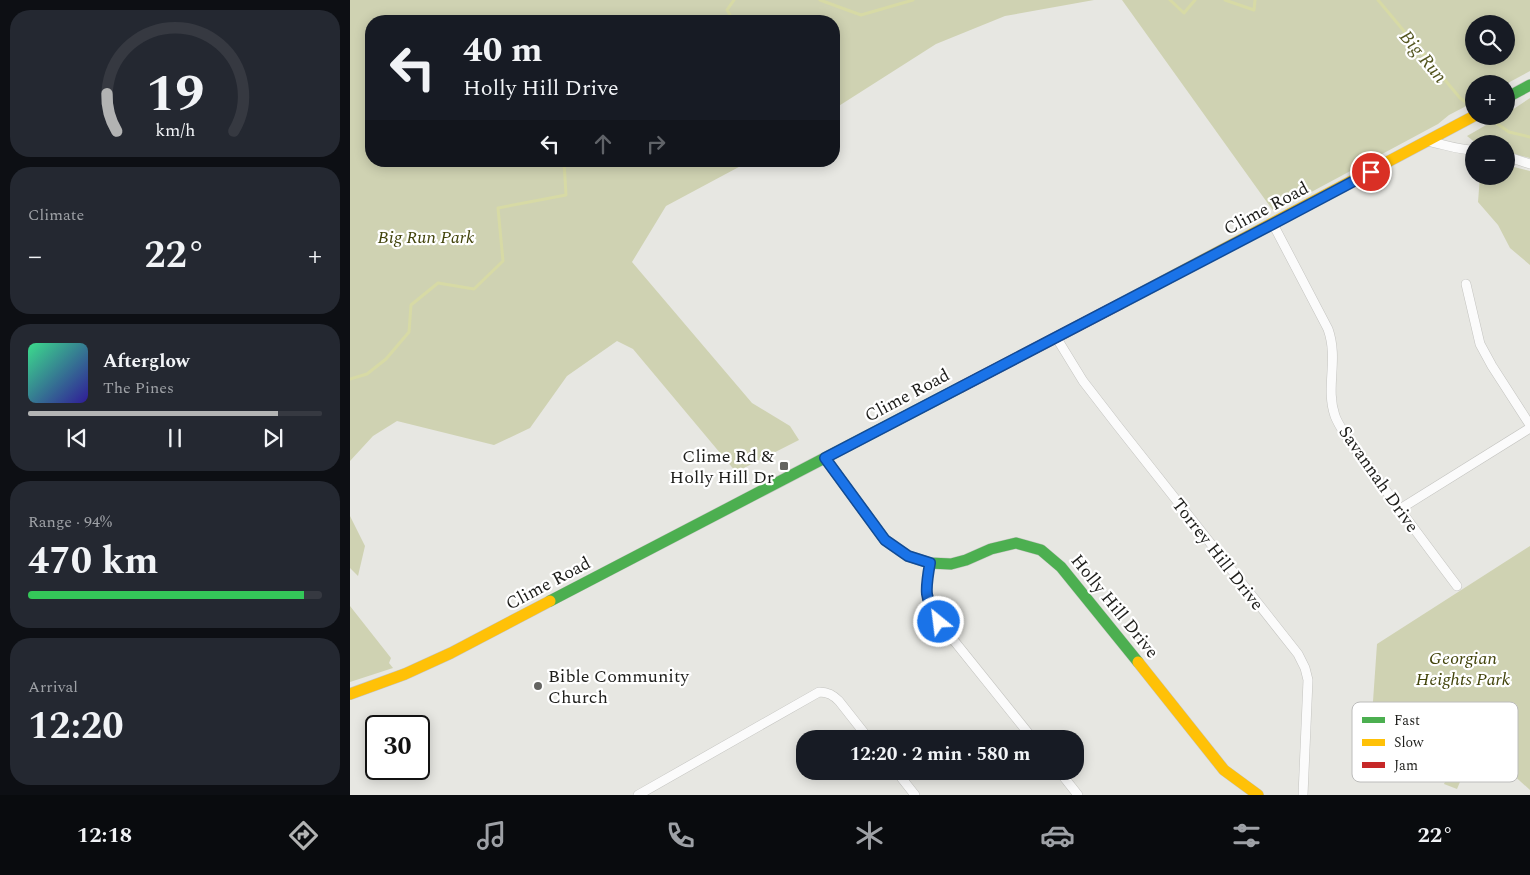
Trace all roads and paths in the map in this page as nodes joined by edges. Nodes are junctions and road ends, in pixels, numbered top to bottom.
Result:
1 (1530, 85) edge
2 (1515, 94) edge
3 (1465, 121) edge
4 (1427, 142) junction
5 (1465, 150) edge
6 (1515, 159) edge
7 (1530, 164) edge
8 (1273, 224) junction
9 (1466, 284) dead end
10 (1056, 338) junction
11 (1530, 426) edge
12 (825, 458) junction
13 (1400, 509) junction
14 (930, 563) junction
15 (1457, 586) dead end
16 (350, 694) edge
17 (862, 730) edge
18 (1026, 730) edge
19 (903, 780) edge
20 (1066, 780) edge
21 (1076, 794) edge
22 (638, 795) edge
23 (915, 795) edge
24 (1258, 795) edge
25 (1303, 795) edge

1 - 2 main road
3 - 4 main road, Clime Road
4 - 5 street
4 - 8 main road, Clime Road
6 - 7 street
8 - 10 main road, Clime Road
8 - 13 street, Savannah Drive
9 - 11 street
10 - 12 main road, Clime Road
10 - 25 street, Torrey Hill Drive
11 - 13 street
12 - 14 main road, Holly Hill Drive
12 - 16 main road, Clime Road
13 - 15 street, Savannah Drive
14 - 18 street
14 - 24 main road, Holly Hill Drive
17 - 22 street
19 - 23 street
20 - 21 street

